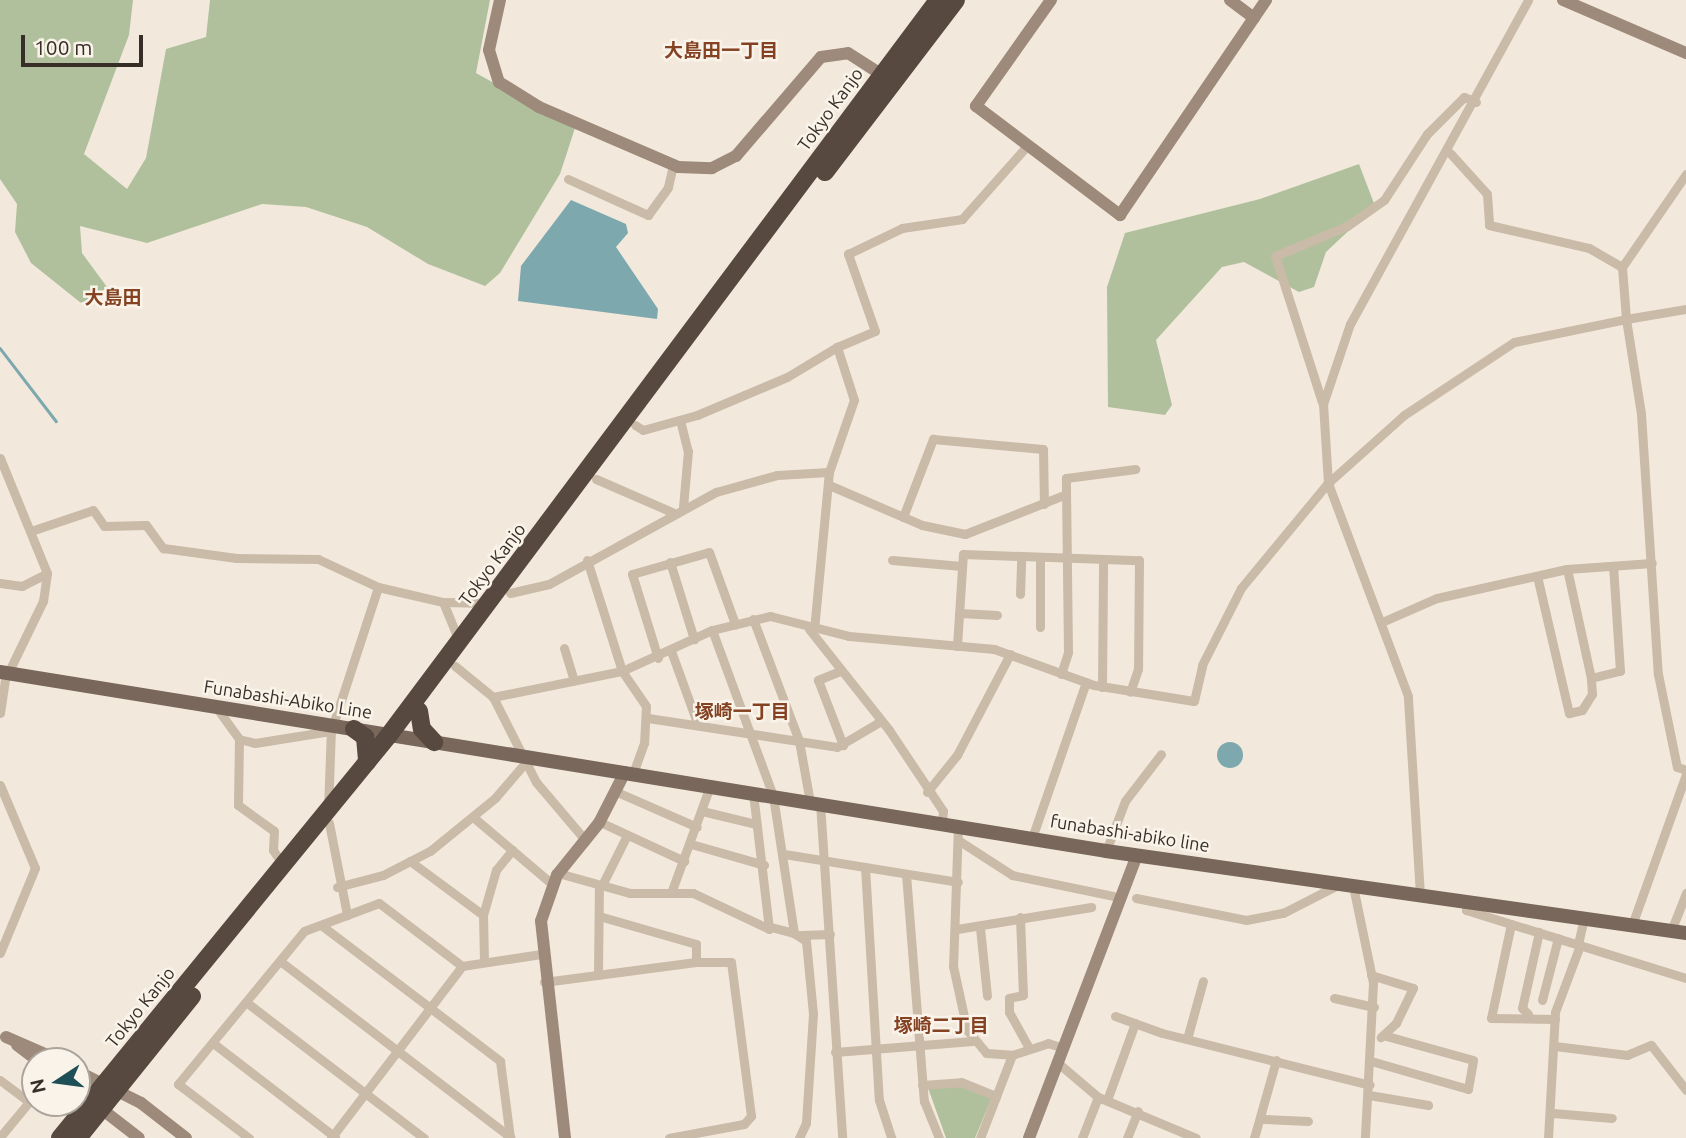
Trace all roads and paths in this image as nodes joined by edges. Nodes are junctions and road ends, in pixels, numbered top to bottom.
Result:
1 (500, 0) edge
2 (938, 0) edge
3 (956, 0) edge
4 (1051, 0) edge
5 (1230, 0) edge
6 (1266, 0) edge
7 (1528, 0) edge
8 (1563, 0) edge
9 (1254, 18) junction
10 (1686, 53) edge
11 (888, 78) junction
12 (1476, 102) junction
13 (1025, 148) junction
14 (1450, 153) junction
15 (673, 165) junction
16 (1686, 174) edge
17 (568, 179) dead end
18 (1622, 267) junction
19 (1686, 309) edge
20 (1626, 319) junction
21 (837, 348) junction
22 (1323, 404) junction
23 (681, 420) junction
24 (635, 425) junction
25 (0, 458) edge
26 (1135, 468) dead end
27 (830, 472) junction
28 (596, 479) junction
29 (1328, 483) junction
30 (829, 485) junction
31 (1064, 495) junction
32 (1044, 504) junction
33 (683, 507) junction
34 (672, 512) junction
35 (903, 517) junction
36 (31, 531) junction
37 (1021, 557) junction
38 (1040, 558) junction
39 (1065, 559) junction
40 (587, 560) junction
41 (892, 560) dead end
42 (1103, 560) junction
43 (670, 562) junction
44 (1652, 564) junction
45 (962, 566) junction
46 (1613, 566) junction
47 (1567, 569) junction
48 (47, 573) junction
49 (1537, 576) junction
50 (0, 583) edge
51 (378, 587) junction
52 (510, 593) junction
53 (1020, 594) dead end
54 (443, 602) junction
55 (488, 603) junction
56 (959, 612) junction
57 (997, 615) dead end
58 (753, 619) junction
59 (1382, 622) junction
60 (735, 624) junction
61 (1040, 627) dead end
62 (811, 629) junction
63 (712, 630) junction
64 (694, 639) junction
65 (459, 641) junction
66 (957, 646) junction
67 (564, 648) dead end
68 (671, 651) junction
69 (1010, 654) junction
70 (658, 658) junction
71 (455, 666) junction
72 (622, 671) junction
73 (840, 671) junction
74 (5, 673) edge
75 (1061, 674) junction
76 (1591, 678) junction
77 (574, 681) junction
78 (1086, 682) junction
79 (1102, 687) junction
80 (1130, 692) junction
81 (493, 697) junction
82 (216, 707) junction
83 (419, 711) junction
84 (0, 713) edge
85 (648, 718) junction
86 (881, 721) junction
87 (698, 725) junction
88 (331, 727) junction
89 (354, 729) junction
90 (750, 734) junction
91 (394, 735) junction
92 (239, 739) junction
93 (799, 741) junction
94 (434, 742) junction
95 (843, 745) junction
96 (1161, 754) dead end
97 (524, 760) junction
98 (367, 762) junction
99 (1686, 772) edge
100 (629, 773) junction
101 (0, 785) edge
102 (710, 786) junction
103 (617, 792) junction
104 (927, 792) junction
105 (753, 793) junction
106 (773, 796) junction
107 (815, 803) junction
108 (702, 811) junction
109 (328, 817) junction
110 (473, 817) junction
111 (600, 822) junction
112 (942, 822) junction
113 (756, 824) junction
114 (958, 825) junction
115 (697, 827) junction
116 (627, 835) junction
117 (1032, 838) junction
118 (958, 840) junction
119 (586, 841) junction
120 (691, 844) junction
121 (512, 850) junction
122 (1106, 851) junction
123 (784, 854) junction
124 (1137, 855) junction
125 (823, 860) junction
126 (410, 861) junction
127 (684, 861) junction
128 (283, 865) junction
129 (764, 865) junction
130 (865, 867) junction
131 (906, 874) junction
132 (555, 878) junction
133 (958, 882) junction
134 (601, 885) junction
135 (1346, 885) junction
136 (337, 887) junction
137 (671, 893) junction
138 (1686, 893) edge
139 (1420, 895) junction
140 (1113, 896) dead end
141 (1136, 898) dead end
142 (1467, 902) junction
143 (1091, 907) dead end
144 (347, 915) junction
145 (483, 915) junction
146 (599, 916) junction
147 (1020, 917) junction
148 (1584, 919) junction
149 (1511, 924) junction
150 (321, 925) junction
151 (1632, 925) junction
152 (771, 927) junction
153 (980, 928) junction
154 (957, 929) junction
155 (1539, 932) junction
156 (1679, 932) edge
157 (797, 934) junction
158 (830, 934) junction
159 (1558, 938) junction
160 (1579, 945) junction
161 (0, 953) edge
162 (541, 954) junction
163 (280, 961) junction
164 (484, 962) junction
165 (696, 962) junction
166 (462, 966) junction
167 (598, 975) junction
168 (1371, 975) junction
169 (1686, 978) edge
170 (1203, 981) dead end
171 (544, 982) junction
172 (987, 996) dead end
173 (1334, 998) dead end
174 (1542, 1000) dead end
175 (246, 1002) junction
176 (1374, 1007) junction
177 (429, 1009) junction
178 (1528, 1014) junction
179 (1115, 1016) dead end
180 (1555, 1019) junction
181 (1135, 1023) junction
182 (3, 1035) edge
183 (1383, 1035) junction
184 (1187, 1039) junction
185 (973, 1041) junction
186 (213, 1043) junction
187 (919, 1045) junction
188 (1372, 1045) junction
189 (1555, 1046) junction
190 (30, 1047) edge
191 (21, 1048) edge
192 (877, 1048) junction
193 (1029, 1048) junction
194 (1063, 1048) junction
195 (397, 1052) junction
196 (835, 1052) junction
197 (1012, 1055) junction
198 (1276, 1060) junction
199 (1371, 1061) junction
200 (1058, 1063) junction
201 (91, 1079) edge
202 (0, 1080) edge
203 (922, 1084) junction
204 (109, 1089) junction
205 (1369, 1090) junction
206 (1686, 1090) edge
207 (365, 1093) junction
208 (996, 1096) junction
209 (91, 1099) edge
210 (1102, 1099) junction
211 (91, 1101) edge
212 (1428, 1105) dead end
213 (1138, 1111) junction
214 (1553, 1113) junction
215 (77, 1117) edge
216 (85, 1117) edge
217 (1612, 1118) dead end
218 (1264, 1119) junction
219 (1308, 1121) dead end
220 (1171, 1134) edge
221 (0, 1137) edge
222 (333, 1137) edge
223 (60, 1138) edge
224 (78, 1138) edge
225 (139, 1138) edge
226 (186, 1138) edge
227 (249, 1138) edge
228 (424, 1138) edge
229 (510, 1138) edge
230 (565, 1138) edge
231 (669, 1138) edge
232 (799, 1138) edge
233 (841, 1138) edge
234 (891, 1138) edge
235 (939, 1138) edge
236 (980, 1138) edge
237 (1029, 1138) edge
238 (1082, 1138) edge
239 (1127, 1138) edge
240 (1196, 1138) edge
241 (1254, 1138) edge
242 (1365, 1138) edge
243 (1548, 1138) edge

1 - 15 street
2 - 11 highway, Tokyo Kanjo
3 - 11 highway, Tokyo Kanjo
4 - 13 street
5 - 9 street
6 - 9 street
7 - 12 street
8 - 10 street
9 - 13 street
11 - 15 street
11 - 24 highway, Tokyo Kanjo
11 - 55 highway, Tokyo Kanjo
12 - 14 street
12 - 22 street
13 - 21 street
14 - 18 street
14 - 22 street
15 - 17 street
16 - 18 street
18 - 20 street
19 - 20 street
20 - 29 street
20 - 44 street
21 - 23 street
21 - 27 street
22 - 29 street
23 - 24 street
23 - 33 street
24 - 28 highway, Tokyo Kanjo
25 - 36 street
26 - 31 street
27 - 30 street
27 - 33 street
28 - 34 street
28 - 52 highway, Tokyo Kanjo
29 - 59 street
29 - 80 street
30 - 35 street
30 - 62 street
31 - 32 street
31 - 39 street
32 - 35 street
32 - 35 street
33 - 34 street
34 - 40 street
36 - 48 street
36 - 51 street
37 - 38 street
37 - 45 street
37 - 53 street
38 - 39 street
38 - 61 street
39 - 42 street
39 - 75 street
40 - 52 street
40 - 72 street
41 - 45 street
42 - 79 street
42 - 80 street
43 - 60 street
43 - 64 street
43 - 70 street
44 - 46 street
44 - 99 street
45 - 56 street
46 - 47 street
46 - 76 street
47 - 49 street
47 - 76 street
48 - 50 street
48 - 74 street
49 - 59 street
49 - 76 street
51 - 54 street
51 - 88 street
52 - 71 highway, Tokyo Kanjo
54 - 55 street
54 - 65 street
55 - 65 highway, Tokyo Kanjo
56 - 57 street
56 - 66 street
58 - 60 street
58 - 62 street
58 - 93 street
59 - 139 street
60 - 63 street
62 - 66 street
62 - 73 street
63 - 64 street
63 - 90 street
64 - 68 street
65 - 91 highway, Tokyo Kanjo
66 - 69 street
67 - 77 street
68 - 70 street
68 - 87 street
69 - 75 street
69 - 104 street
70 - 72 street
71 - 81 street
71 - 83 highway, Tokyo Kanjo
72 - 77 street
72 - 85 street
73 - 86 street
73 - 95 street
74 - 82 main road, Funabashi-Abiko Line
74 - 84 street
75 - 78 street
77 - 81 street
78 - 79 street
78 - 117 street
79 - 80 street
81 - 97 street
82 - 88 main road, Funabashi-Abiko Line
82 - 92 street
83 - 91 highway, Tokyo Kanjo
83 - 94 highway
85 - 87 street
85 - 100 street
86 - 95 street
86 - 104 street
87 - 90 street
88 - 89 main road, Funabashi-Abiko Line
88 - 92 street
88 - 109 street
89 - 91 main road, Funabashi-Abiko Line
89 - 98 highway
90 - 93 street
90 - 106 street
91 - 94 main road, Funabashi-Abiko Line
91 - 98 highway, Tokyo Kanjo
91 - 109 highway, Tokyo Kanjo
92 - 128 street
93 - 95 street
93 - 107 street
94 - 97 main road, Funabashi-Abiko Line
96 - 122 street
97 - 100 main road, funabashi-abiko line
97 - 110 street
97 - 119 street
98 - 109 highway, Tokyo Kanjo
99 - 151 street
100 - 102 main road, funabashi-abiko line
100 - 103 street
101 - 161 street
102 - 105 main road, funabashi-abiko line
102 - 108 street
103 - 111 street
103 - 115 street
104 - 112 street
105 - 106 main road, funabashi-abiko line
105 - 113 street
106 - 107 main road, funabashi-abiko line
106 - 123 street
107 - 112 main road, funabashi-abiko line
107 - 125 street
108 - 113 street
108 - 115 street
109 - 128 highway, Tokyo Kanjo
109 - 136 street
109 - 204 highway, Tokyo Kanjo
110 - 121 street
110 - 126 street
111 - 116 street
111 - 119 street
112 - 114 main road, funabashi-abiko line
113 - 129 street
114 - 117 main road, funabashi-abiko line
114 - 118 street
115 - 120 street
116 - 127 street
116 - 134 street
117 - 122 main road, funabashi-abiko line
118 - 133 street
118 - 140 street
119 - 132 street
120 - 127 street
120 - 129 street
121 - 132 street
121 - 145 street
122 - 124 main road, funabashi-abiko line
123 - 125 street
123 - 157 street
124 - 135 main road, funabashi-abiko line
124 - 194 street
125 - 130 street
125 - 158 street
126 - 136 street
126 - 145 street
127 - 137 street
128 - 204 highway, Tokyo Kanjo
129 - 152 street
130 - 131 street
130 - 192 street
131 - 133 street
131 - 187 street
132 - 134 street
132 - 162 street
133 - 154 street
134 - 137 street
134 - 146 street
135 - 139 main road, funabashi-abiko line
135 - 141 street
135 - 168 street
136 - 144 street
137 - 152 street
138 - 156 street
139 - 142 main road, funabashi-abiko line
142 - 148 main road, funabashi-abiko line
142 - 149 street
143 - 147 street
144 - 150 street
144 - 166 street
145 - 164 street
146 - 165 street
146 - 167 street
147 - 153 street
147 - 193 street
148 - 151 main road, funabashi-abiko line
148 - 160 street
149 - 155 street
149 - 178 street
150 - 163 street
150 - 177 street
151 - 156 main road, funabashi-abiko line
152 - 157 street
153 - 154 street
153 - 172 street
154 - 185 street
155 - 159 street
155 - 178 street
157 - 158 street
157 - 232 street
158 - 196 street
159 - 160 street
159 - 174 street
160 - 169 street
160 - 180 street
162 - 164 street
162 - 171 street
163 - 175 street
163 - 195 street
164 - 166 street
165 - 167 street
165 - 231 street
166 - 177 street
167 - 171 street
168 - 176 street
168 - 183 street
170 - 184 street
171 - 230 street
173 - 176 street
175 - 186 street
175 - 207 street
176 - 188 street
177 - 195 street
177 - 229 street
178 - 180 street
179 - 181 street
180 - 189 street
181 - 184 street
181 - 210 street
182 - 190 street
182 - 191 street
183 - 188 street
183 - 199 street
184 - 198 street
185 - 187 street
185 - 197 street
186 - 222 street
186 - 227 street
187 - 192 street
187 - 203 street
188 - 199 street
189 - 206 street
189 - 214 street
192 - 196 street
192 - 234 street
193 - 194 street
193 - 197 street
194 - 200 street
195 - 207 street
195 - 229 street
196 - 233 street
197 - 208 street
198 - 205 street
198 - 218 street
199 - 205 street
200 - 210 street
200 - 237 street
201 - 204 street
202 - 221 street
203 - 208 street
203 - 235 street
204 - 209 highway, Tokyo Kanjo
204 - 226 street
205 - 212 street
205 - 242 street
207 - 222 street
207 - 228 street
208 - 236 street
210 - 213 street
210 - 238 street
211 - 225 street
213 - 220 street
213 - 239 street
214 - 217 street
214 - 243 street
215 - 223 highway, Tokyo Kanjo
216 - 224 highway, Tokyo Kanjo
218 - 219 street
218 - 241 street
220 - 240 street

